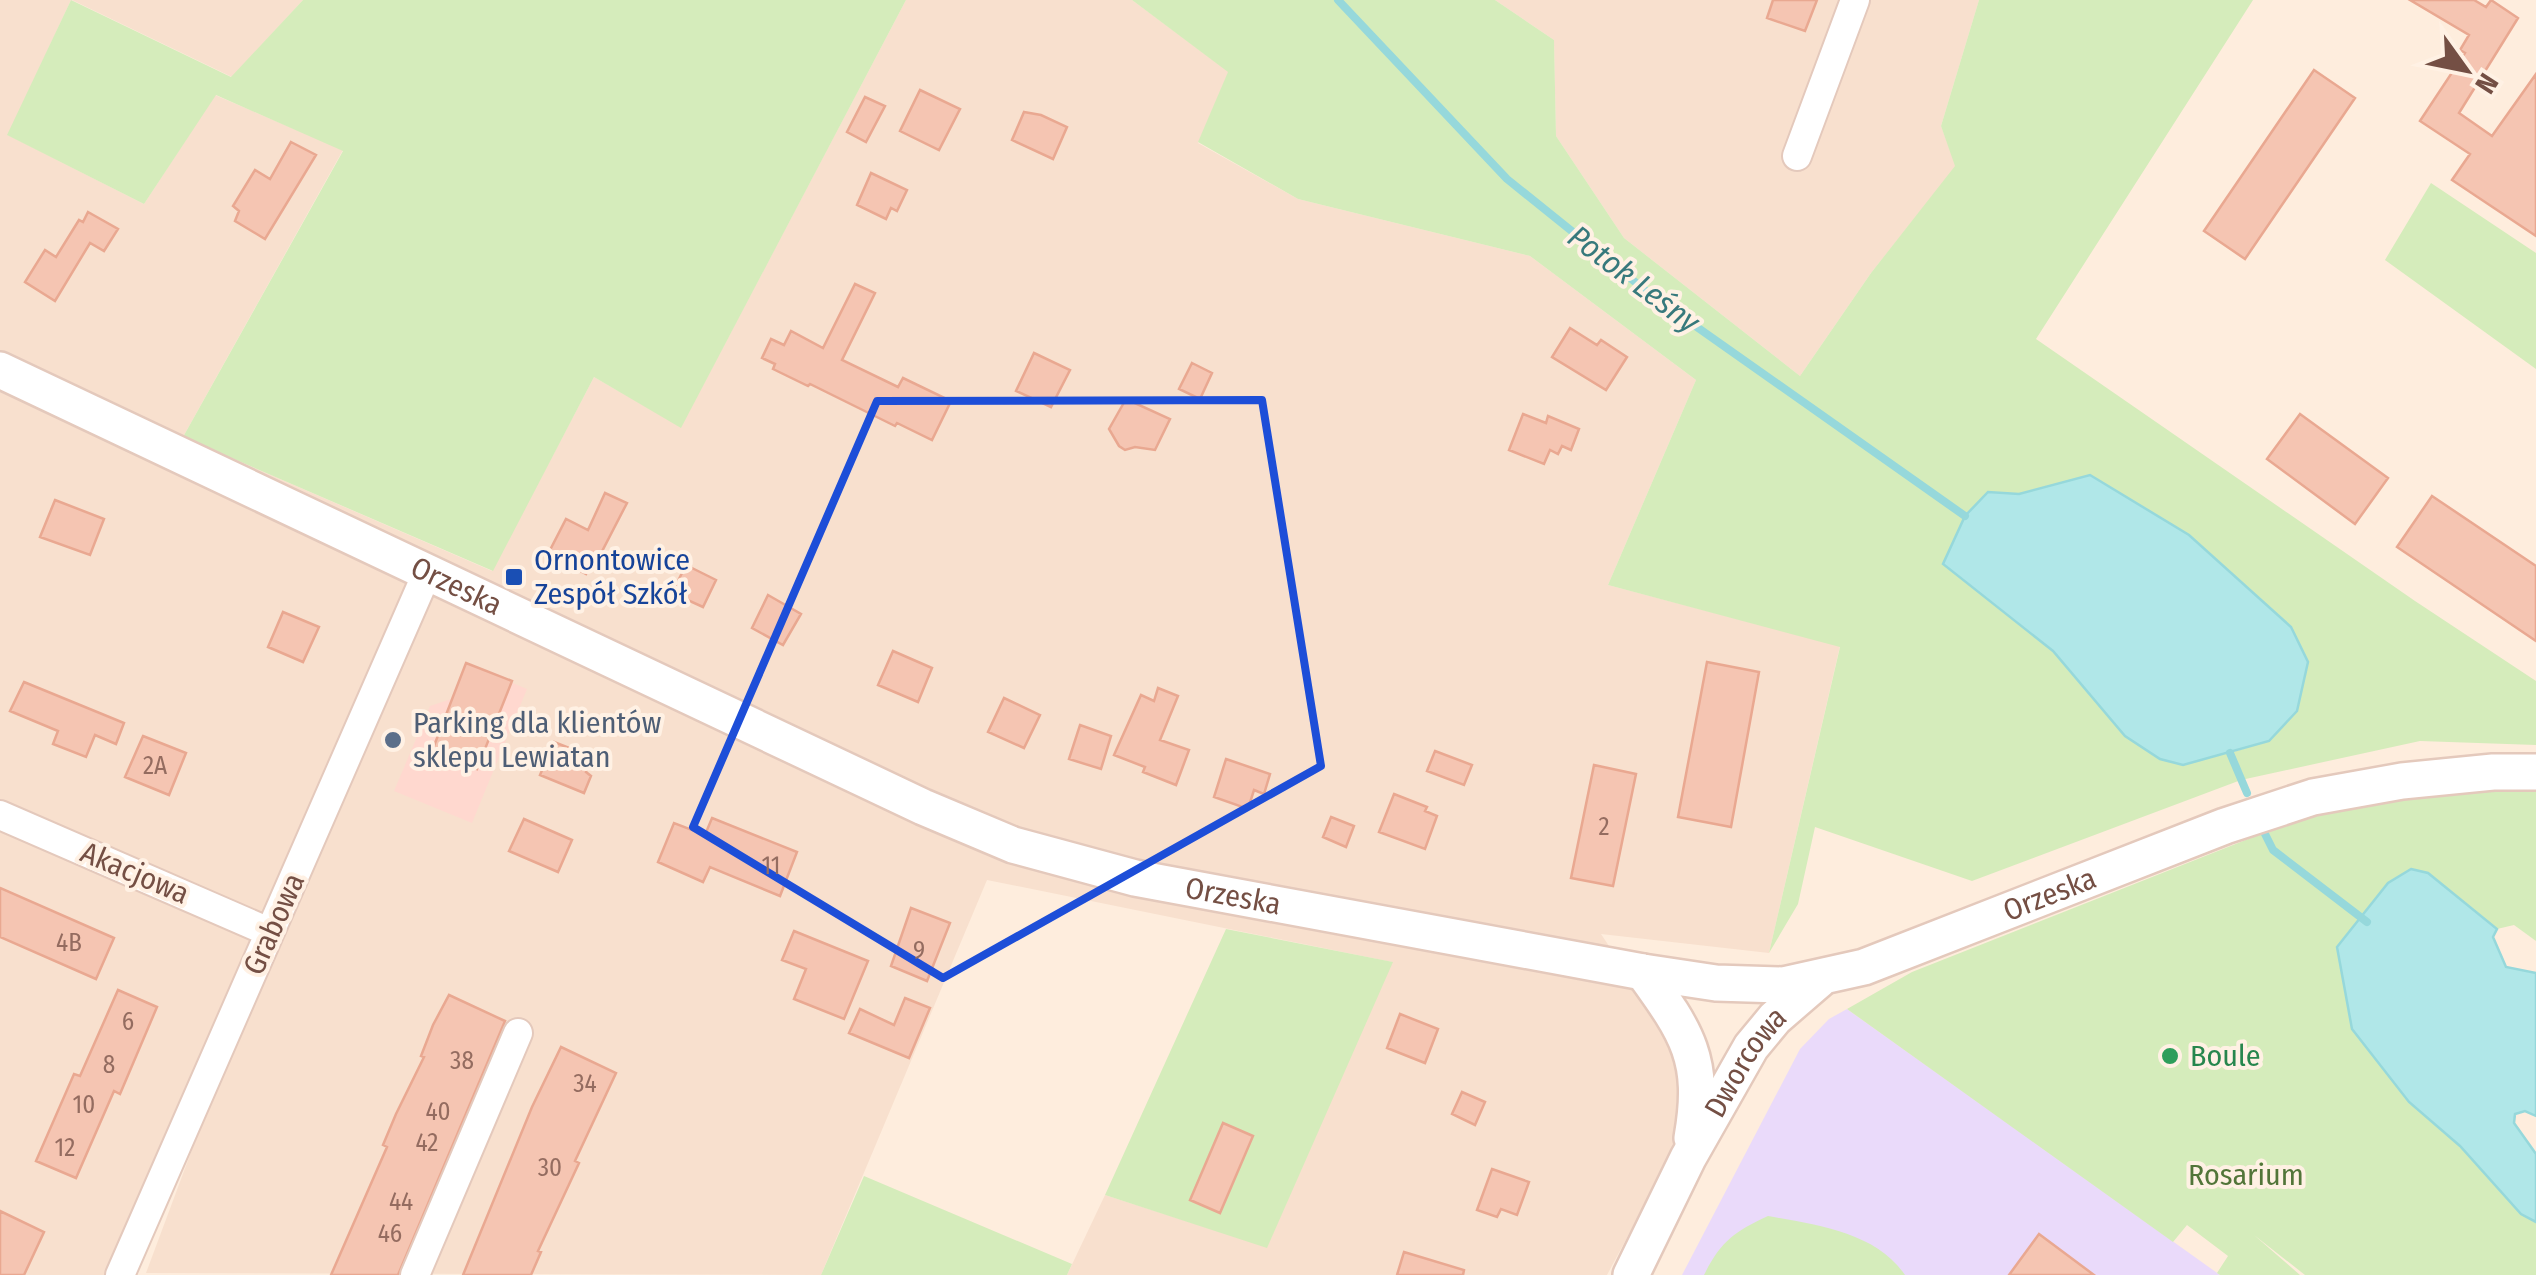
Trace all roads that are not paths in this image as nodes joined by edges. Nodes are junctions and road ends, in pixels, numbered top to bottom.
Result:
1 (1855, 0) edge
2 (1797, 156) dead end
3 (0, 370) edge
4 (427, 572) junction
5 (2536, 772) edge
6 (0, 815) edge
7 (269, 932) junction
8 (1643, 972) junction
9 (1820, 979) junction
10 (1731, 984) junction
11 (518, 1033) dead end
12 (1690, 1047) junction
13 (1747, 1052) junction
14 (1688, 1158) junction
15 (121, 1275) edge
16 (415, 1275) edge
17 (1631, 1275) edge

1 - 2 street
3 - 4 street, Orzeska
4 - 7 street, Grabowa
4 - 8 street, Orzeska
5 - 9 street, Orzeska
6 - 7 street, Akacjowa
7 - 15 street, Grabowa
8 - 10 street, Orzeska
8 - 12 street, Dworcowa
9 - 10 street, Orzeska
9 - 13 street, Dworcowa
10 - 12 street
10 - 13 street
11 - 16 street
12 - 13 street
12 - 14 street, Dworcowa
13 - 14 street, Dworcowa
14 - 17 street, Dworcowa

